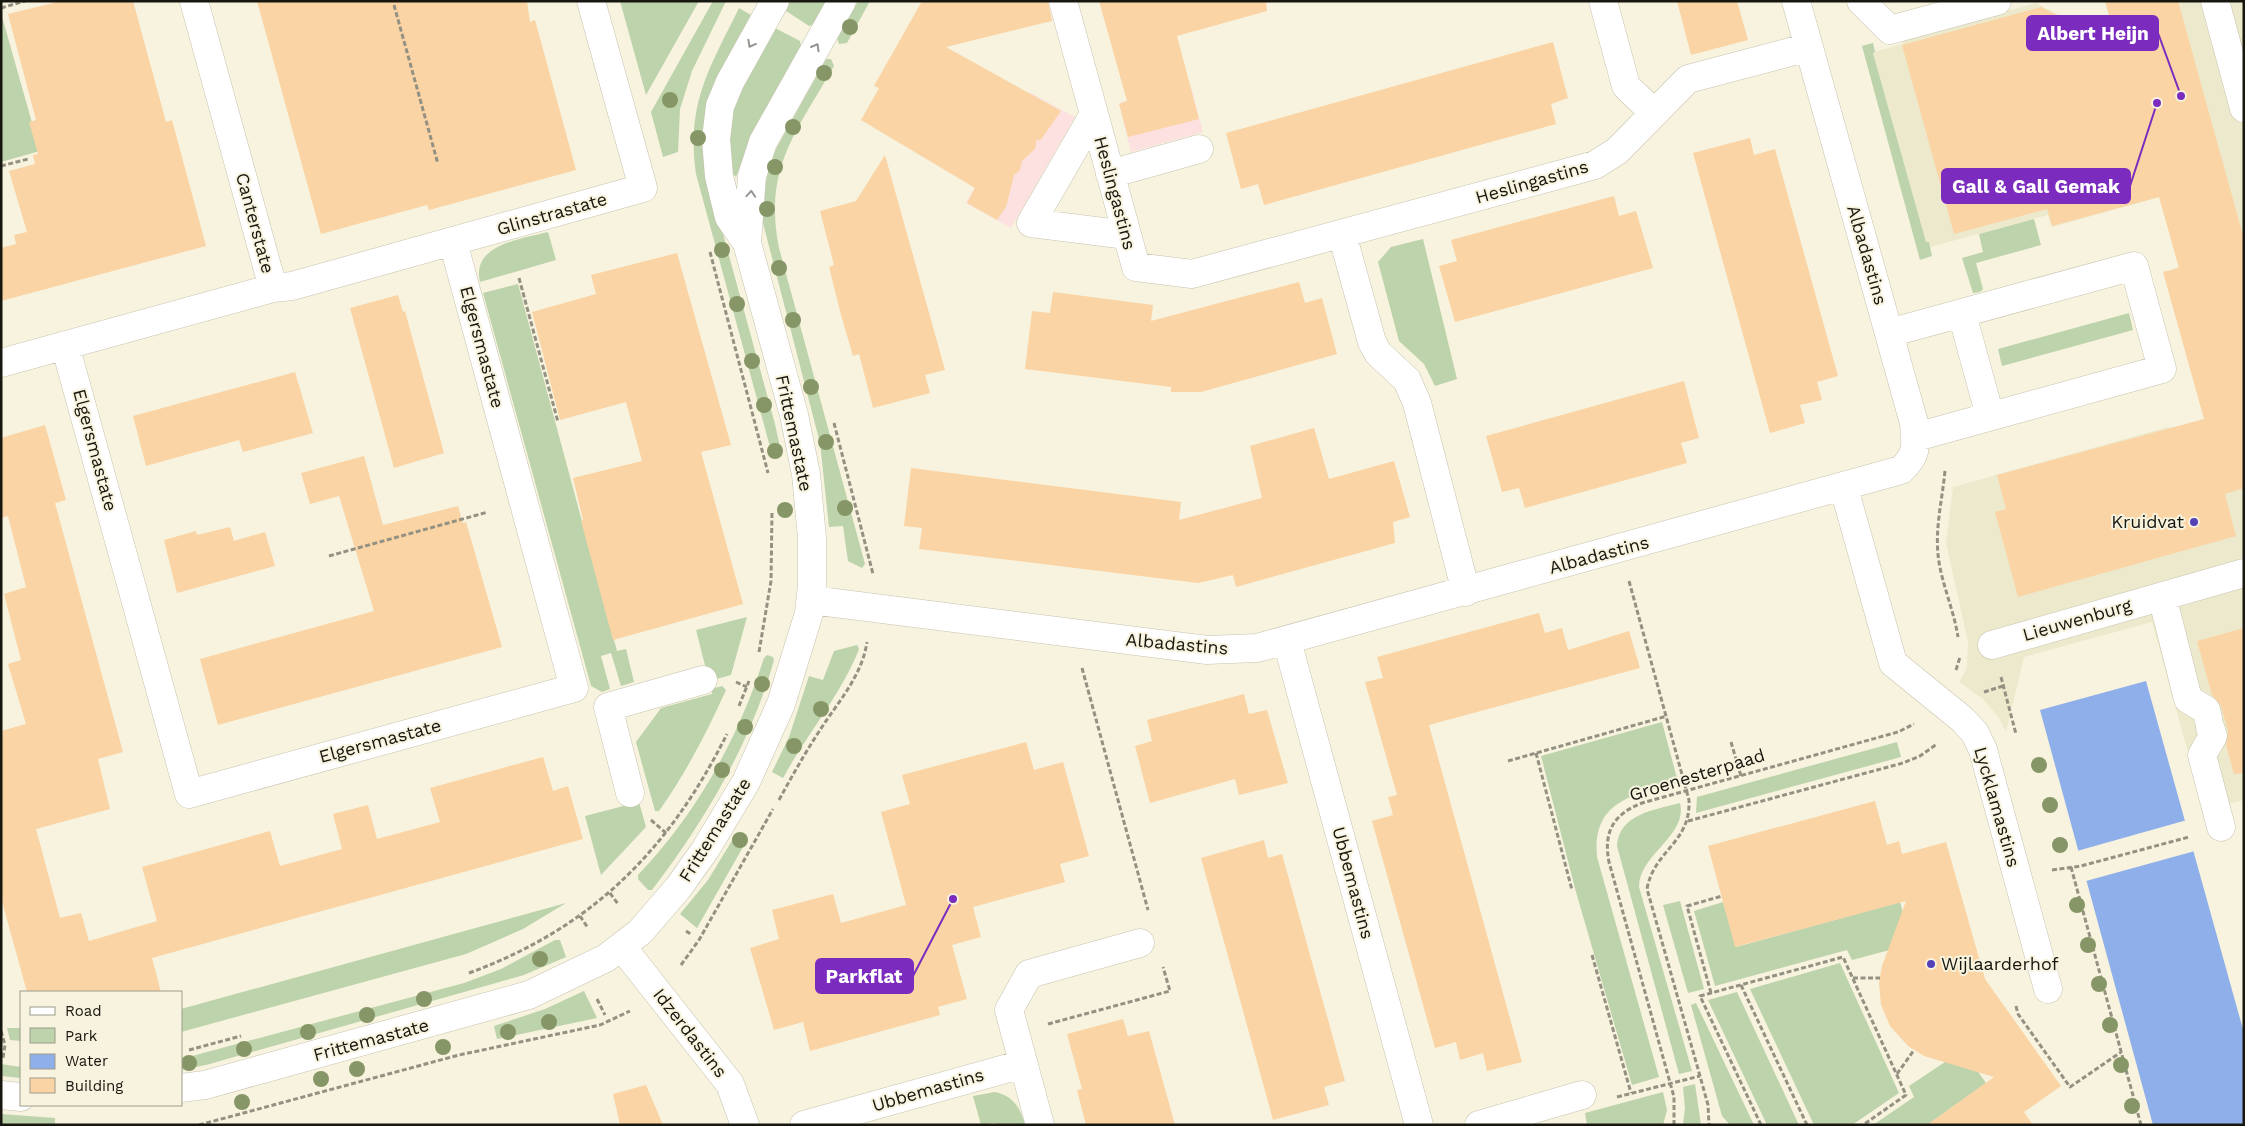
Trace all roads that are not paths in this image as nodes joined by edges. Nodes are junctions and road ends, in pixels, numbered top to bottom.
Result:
1 (194, 1) edge
2 (591, 1) edge
3 (775, 1) edge
4 (842, 1) edge
5 (1062, 1) edge
6 (1603, 1) edge
7 (1861, 1) edge
8 (1997, 1) edge
9 (2215, 1) edge
10 (1800, 2) edge
11 (1809, 47) junction
12 (2244, 108) edge
13 (1653, 112) junction
14 (1094, 114) junction
15 (1199, 149) dead end
16 (1110, 174) junction
17 (1342, 234) junction
18 (1127, 235) junction
19 (453, 242) junction
20 (747, 243) junction
21 (273, 288) junction
22 (1962, 314) junction
23 (1889, 334) junction
24 (65, 345) junction
25 (1, 363) edge
26 (1990, 416) junction
27 (1916, 437) junction
28 (1844, 488) junction
29 (2244, 572) edge
30 (1466, 592) junction
31 (2162, 596) junction
32 (811, 600) junction
33 (1287, 641) junction
34 (1992, 645) dead end
35 (703, 680) dead end
36 (574, 688) junction
37 (608, 707) junction
38 (630, 793) dead end
39 (2221, 827) dead end
40 (1145, 931) road end
41 (622, 947) junction
42 (2048, 989) road end
43 (1023, 1064) junction
44 (182, 1088) edge
45 (1, 1095) edge
46 (1582, 1095) road end
47 (20, 1097) edge
48 (745, 1125) edge
49 (804, 1125) edge
50 (1040, 1125) edge
51 (1419, 1125) edge
52 (1480, 1125) edge

1 - 21 street, Canterstate
2 - 19 street, Glinstrastate
3 -> 20 street, Frittemastate
20 -> 4 street, Frittemastate
5 - 14 street, Heslingastins
6 - 13 street
7 - 8 street
9 - 12 street
10 - 11 street, Albadastins
11 - 13 street, Heslingastins
11 - 23 street, Albadastins
13 - 17 street, Heslingastins
14 - 16 street, Heslingastins
14 - 18 street
15 - 16 street
16 - 18 street, Heslingastins
17 - 18 street, Heslingastins
17 - 30 street
19 - 21 street, Glinstrastate
19 - 36 street, Elgersmastate
20 - 32 street, Frittemastate
21 - 24 street, Canterstate
22 - 23 street
22 - 26 street
22 - 26 street
23 - 27 street, Albadastins
24 - 25 street, Canterstate
24 - 36 street, Elgersmastate
26 - 27 street
27 - 28 street, Albadastins
28 - 30 street, Albadastins
28 - 42 street, Lycklamastins
29 - 31 street, Lieuwenburg
30 - 33 street, Albadastins
31 - 34 street, Lieuwenburg
31 - 39 street
32 - 33 street, Albadastins
32 - 41 street, Frittemastate
33 - 51 street, Ubbemastins
35 - 37 street
36 - 37 street
37 - 38 street
40 - 43 street
41 - 44 street, Frittemastate
41 - 48 street, Idzerdastins
43 - 49 street, Ubbemastins
43 - 50 street
45 - 47 street
46 - 52 street

